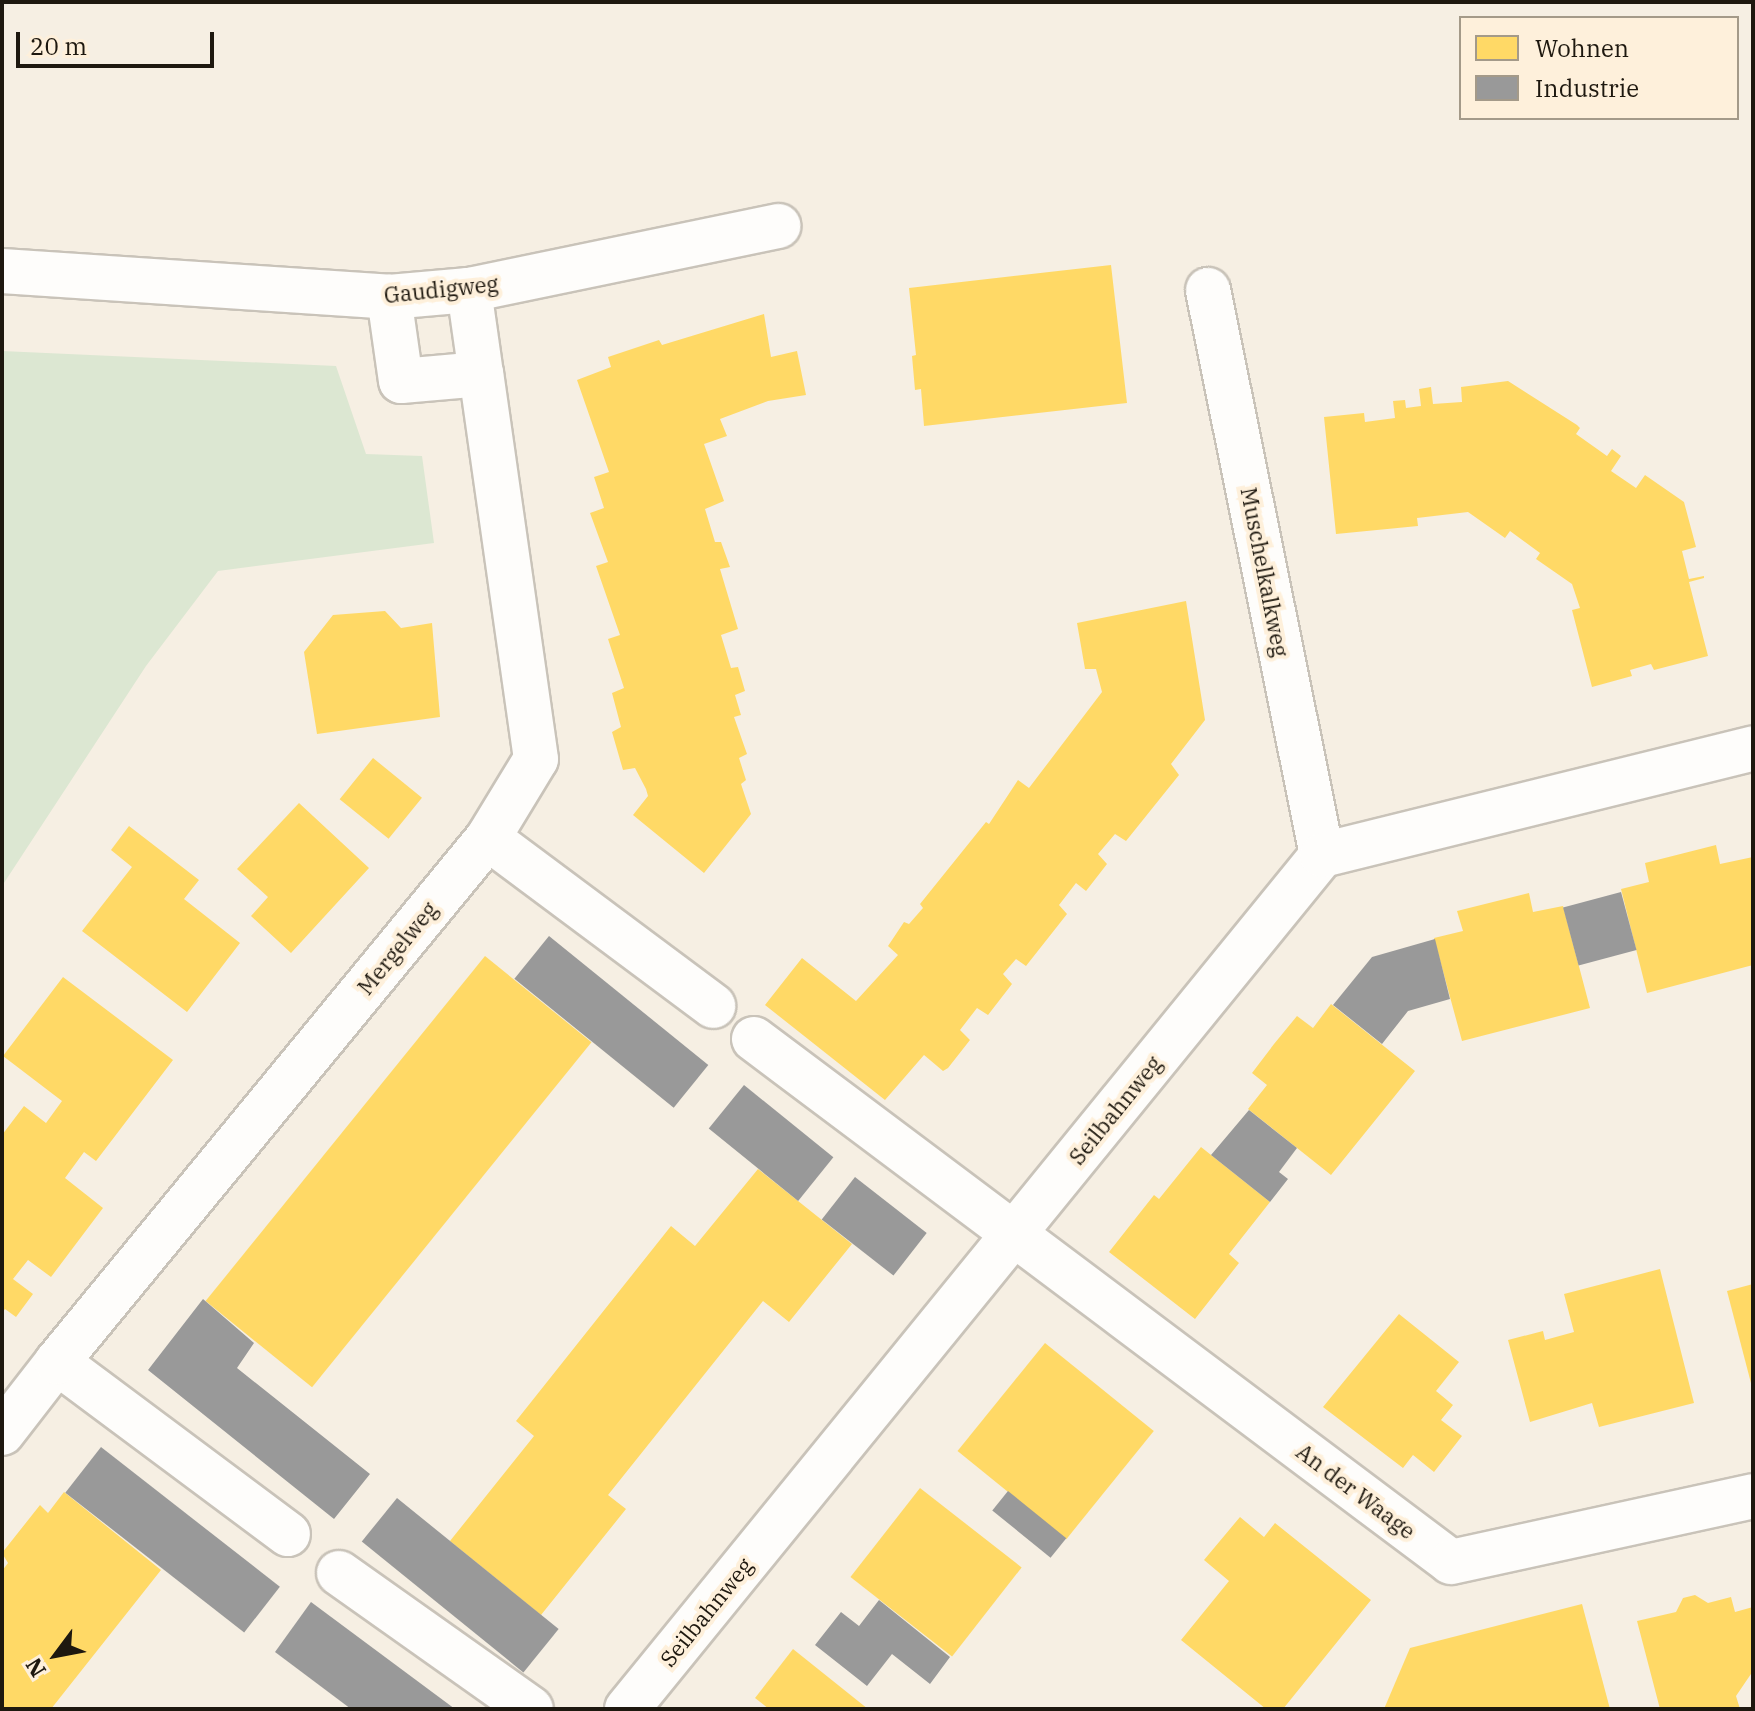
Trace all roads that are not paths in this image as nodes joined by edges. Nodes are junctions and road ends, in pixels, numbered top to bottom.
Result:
1 (778, 226) dead end
2 (2, 271) edge
3 (469, 290) junction
4 (1208, 290) dead end
5 (389, 297) junction
6 (481, 374) junction
7 (1753, 748) edge
8 (488, 838) junction
9 (1322, 855) junction
10 (713, 1006) dead end
11 (754, 1039) dead end
12 (1015, 1234) junction
13 (57, 1362) junction
14 (2, 1433) edge
15 (1753, 1496) edge
16 (288, 1534) dead end
17 (339, 1573) dead end
18 (531, 1709) edge
19 (627, 1709) edge

1 - 3 street, Gaudigweg
2 - 5 street, Gaudigweg
3 - 5 street, Gaudigweg
3 - 6 street, Mergelweg
4 - 9 street, Muschelkalkweg
5 - 6 street
6 - 8 street, Mergelweg
7 - 9 street
8 - 10 street
8 - 13 street, Mergelweg
9 - 12 street, Seilbahnweg
11 - 12 street, An der Waage
12 - 15 street, An der Waage
12 - 19 street, Seilbahnweg
13 - 14 street, Mergelweg
13 - 16 street
17 - 18 street

